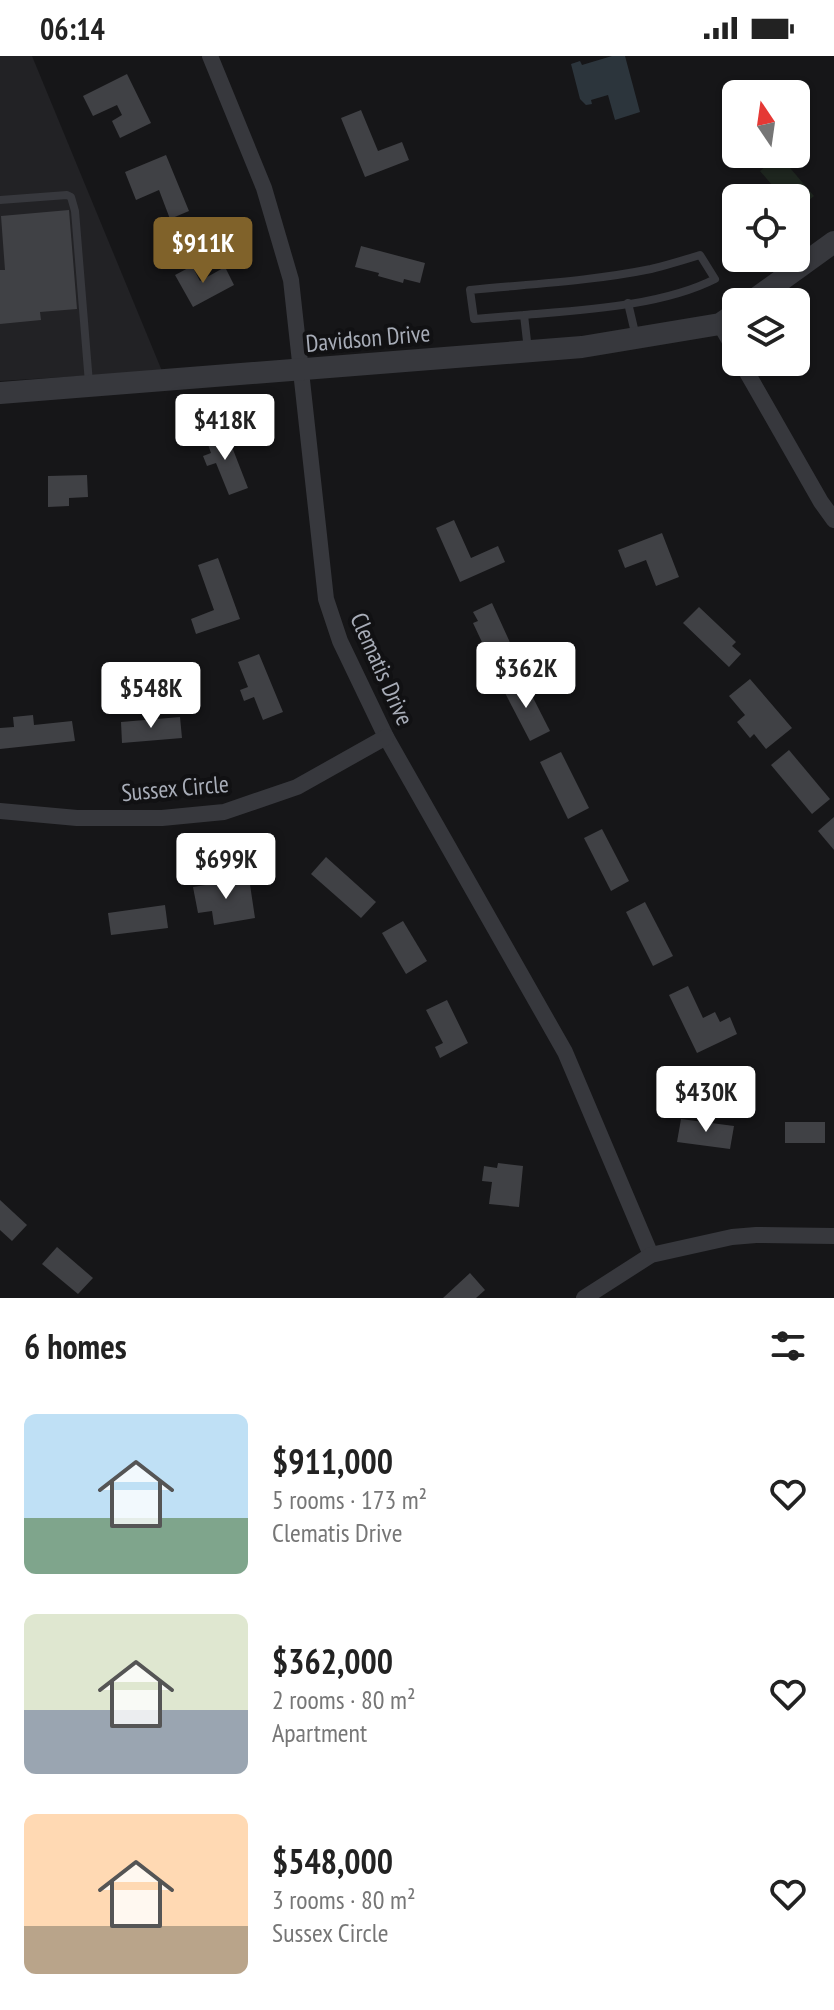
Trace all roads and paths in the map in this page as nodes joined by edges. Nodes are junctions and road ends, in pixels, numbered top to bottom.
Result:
1 (210, 56) edge
2 (0, 200) edge
3 (834, 242) edge
4 (770, 288) edge
5 (628, 303) junction
6 (524, 315) junction
7 (722, 319) edge
8 (637, 338) junction
9 (529, 351) junction
10 (301, 370) junction
11 (749, 376) edge
12 (89, 386) junction
13 (0, 393) edge
14 (834, 520) edge
15 (386, 737) junction
16 (0, 811) edge
17 (834, 1236) edge
18 (651, 1255) junction
19 (584, 1298) edge

1 - 10 street, Clematis Drive
2 - 12 lane
3 - 4 street
5 - 6 lane
5 - 6 lane
5 - 8 lane
6 - 9 lane
7 - 8 street, Davidson Drive
8 - 9 street, Davidson Drive
9 - 10 street, Davidson Drive
10 - 12 street, Davidson Drive
10 - 15 street, Clematis Drive
11 - 14 street
12 - 13 street, Davidson Drive
15 - 16 street, Sussex Circle
15 - 18 street, Clematis Drive
17 - 18 street
18 - 19 street

